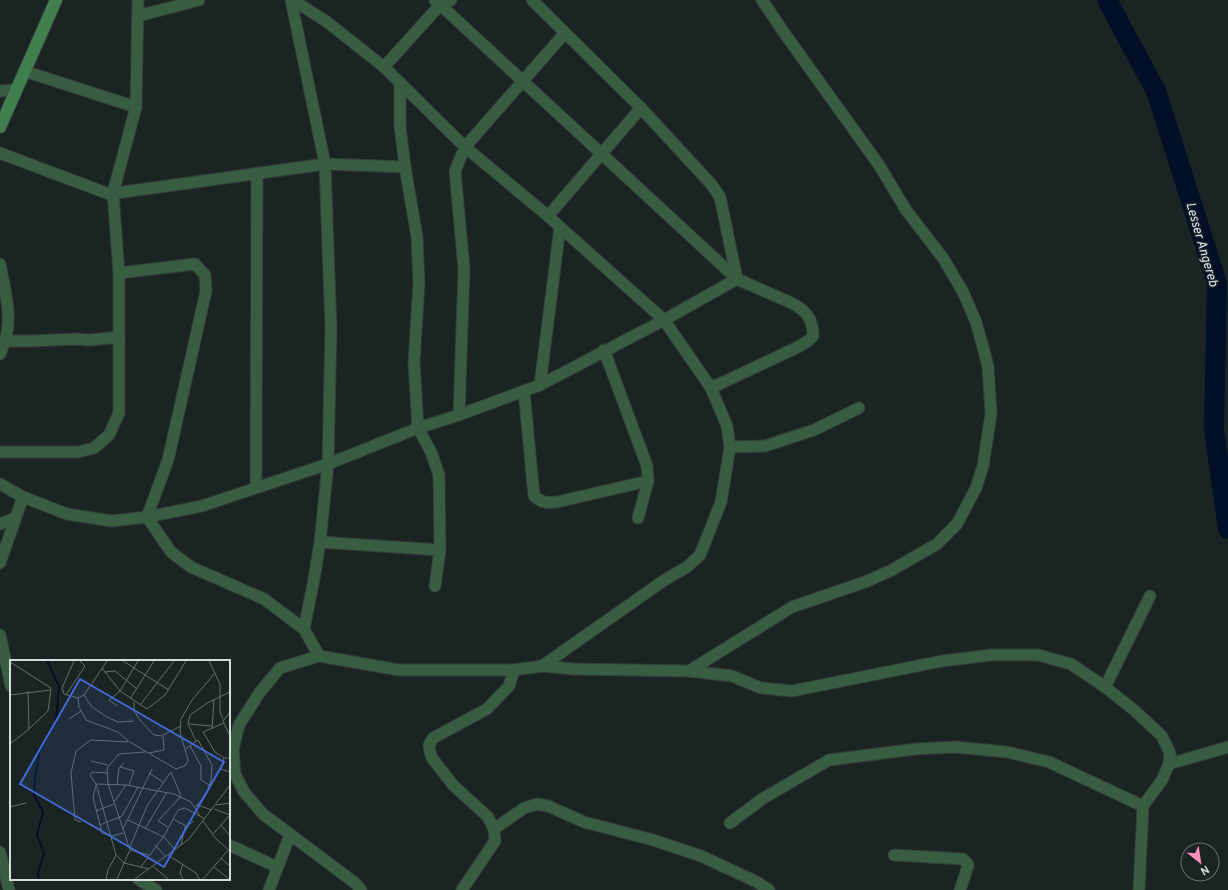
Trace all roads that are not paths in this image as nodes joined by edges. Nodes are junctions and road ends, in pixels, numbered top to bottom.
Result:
1 (56, 0) edge
2 (138, 0) edge
3 (199, 0) edge
4 (292, 0) edge
5 (451, 0) edge
6 (532, 0) edge
7 (762, 0) edge
8 (437, 2) edge
9 (138, 16) junction
10 (565, 33) junction
11 (384, 67) junction
12 (24, 71) junction
13 (523, 82) junction
14 (400, 83) junction
15 (16, 90) junction
16 (0, 91) edge
17 (136, 107) junction
18 (641, 108) junction
19 (0, 127) edge
20 (465, 147) junction
21 (0, 153) edge
22 (601, 154) junction
23 (326, 164) junction
24 (405, 166) junction
25 (256, 173) junction
26 (113, 193) junction
27 (548, 216) junction
28 (560, 227) junction
29 (0, 264) edge
30 (119, 273) junction
31 (737, 279) junction
32 (664, 320) junction
33 (119, 337) junction
34 (6, 341) junction
35 (604, 350) junction
36 (0, 354) edge
37 (540, 385) junction
38 (711, 388) junction
39 (524, 391) junction
40 (859, 408) dead end
41 (458, 415) junction
42 (418, 428) junction
43 (730, 448) junction
44 (0, 452) edge
45 (328, 464) junction
46 (648, 480) junction
47 (0, 484) edge
48 (256, 487) junction
49 (23, 497) junction
50 (147, 517) junction
51 (15, 518) junction
52 (638, 518) dead end
53 (0, 524) edge
54 (320, 542) junction
55 (440, 550) junction
56 (0, 563) edge
57 (435, 586) dead end
58 (1150, 596) dead end
59 (304, 629) junction
60 (0, 635) edge
61 (319, 656) junction
62 (542, 666) junction
63 (514, 670) junction
64 (689, 671) junction
65 (10, 681) edge
66 (1105, 687) junction
67 (1228, 747) edge
68 (1169, 764) junction
69 (1142, 806) junction
70 (730, 823) dead end
71 (494, 829) junction
72 (290, 835) junction
73 (230, 845) edge
74 (0, 852) edge
75 (894, 855) dead end
76 (277, 867) junction
77 (140, 880) edge
78 (10, 890) edge
79 (156, 890) edge
80 (270, 890) edge
81 (361, 890) edge
82 (462, 890) edge
83 (768, 890) edge
84 (960, 890) edge
85 (1139, 890) edge

1 - 12 street
2 - 9 street
3 - 9 street
4 - 11 street
4 - 23 street
5 - 8 street
6 - 10 street
7 - 64 street
8 - 11 street
8 - 13 street
9 - 17 street
10 - 13 street
10 - 18 street
11 - 14 street
12 - 15 street
12 - 17 street
13 - 20 street
13 - 22 street
14 - 20 street
14 - 24 street
15 - 16 street
15 - 19 street
17 - 26 street
18 - 22 street
18 - 31 street
20 - 27 street
20 - 41 street
21 - 26 street
22 - 27 street
22 - 31 street
23 - 24 street
23 - 25 street
23 - 45 street
24 - 42 street
25 - 26 street
25 - 48 street
26 - 30 street
27 - 28 street
28 - 32 street
28 - 37 street
29 - 34 street
30 - 33 street
30 - 50 street
31 - 32 street
31 - 38 street
32 - 35 street
32 - 38 street
33 - 34 street
33 - 44 street
34 - 36 street
35 - 37 street
35 - 46 street
37 - 39 street
38 - 43 street
39 - 41 street
39 - 46 street
40 - 43 street
41 - 42 street
42 - 45 street
42 - 55 street
43 - 62 street
45 - 48 street
45 - 54 street
46 - 52 street
47 - 49 street
48 - 50 street
49 - 50 street
49 - 51 street
50 - 59 street
51 - 53 street
51 - 56 street
54 - 55 street
54 - 59 street
55 - 57 street
58 - 66 street
59 - 61 street
60 - 65 street
61 - 63 street
61 - 72 street
62 - 63 street
62 - 64 street
63 - 71 street
64 - 66 street
66 - 68 street
67 - 68 street
68 - 69 street
69 - 70 street
69 - 85 street
71 - 82 street
71 - 83 street
72 - 76 street
72 - 81 street
73 - 76 street
74 - 78 street
75 - 84 street
76 - 80 street
77 - 79 street

